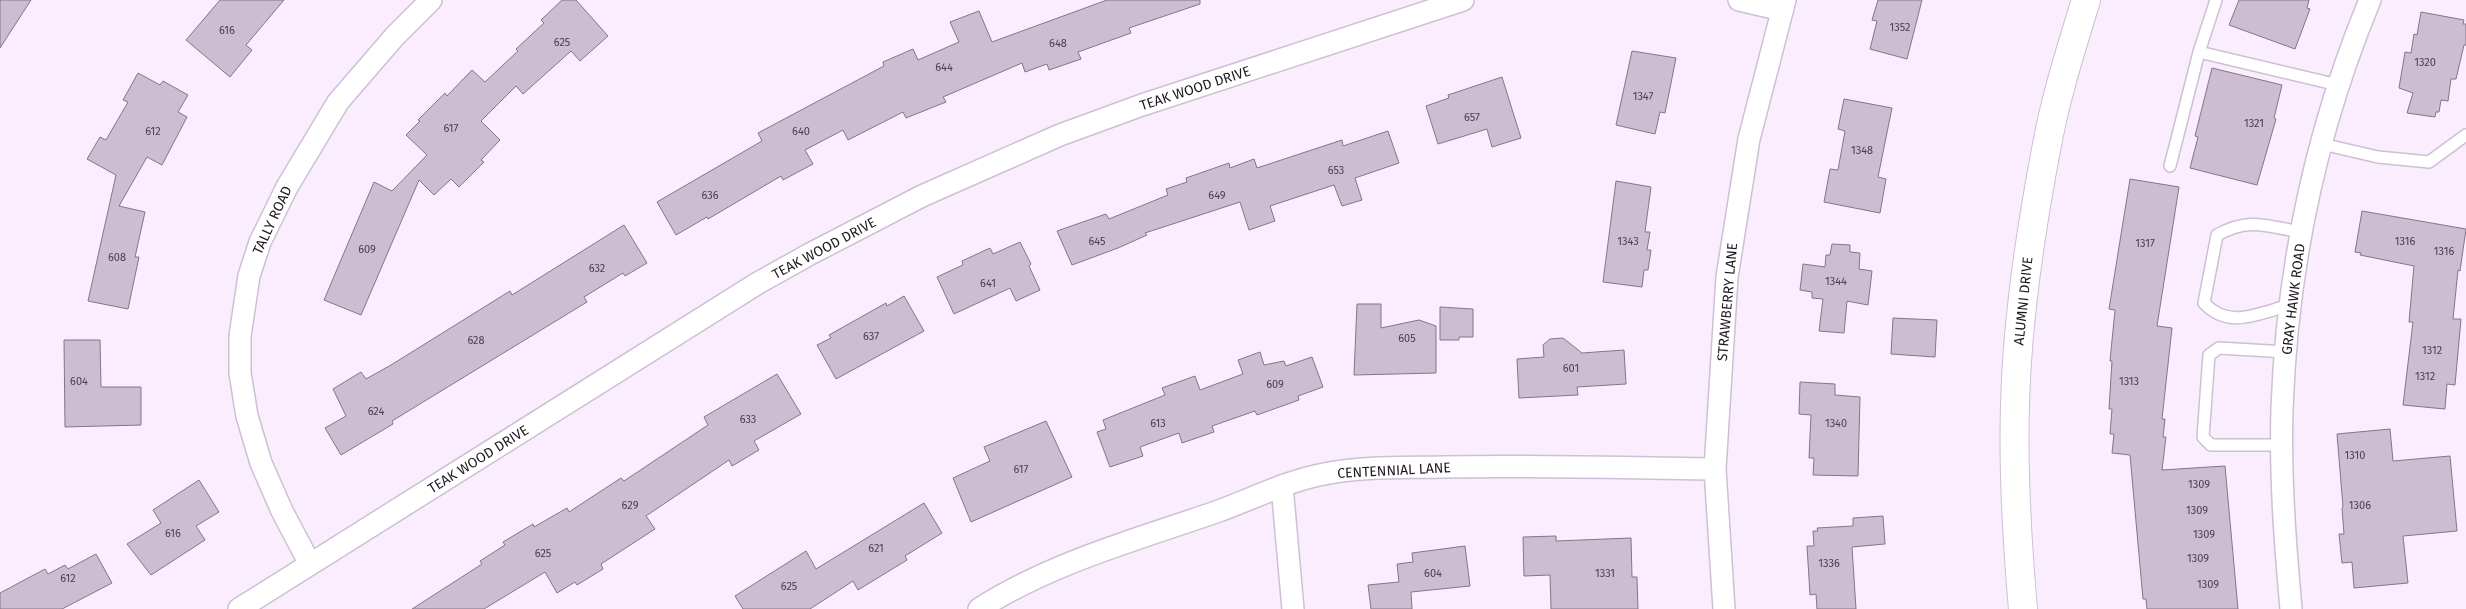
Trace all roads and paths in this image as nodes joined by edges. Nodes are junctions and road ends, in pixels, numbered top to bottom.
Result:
1 (431, 0) edge
2 (1464, 0) edge
3 (1739, 0) edge
4 (2086, 0) edge
5 (2216, 0) edge
6 (2370, 0) edge
7 (1783, 5) edge
8 (2199, 52) junction
9 (2338, 85) junction
10 (2466, 135) edge
11 (2322, 144) junction
12 (2170, 166) dead end
13 (2301, 232) junction
14 (2290, 305) junction
15 (2286, 352) junction
16 (2282, 445) junction
17 (1715, 469) junction
18 (1282, 486) junction
19 (310, 564) junction
20 (239, 609) edge
21 (979, 609) edge
22 (1294, 609) edge
23 (1724, 609) edge
24 (2024, 609) edge
25 (2291, 609) edge

1 - 19 street, TALLY ROAD
2 - 19 street, TEAK WOOD DRIVE
3 - 7 street
4 - 24 main road, ALUMNI DRIVE
5 - 8 lane
6 - 9 street, GRAY HAWK ROAD
7 - 17 street, STRAWBERRY LANE
8 - 9 lane
8 - 12 lane
9 - 11 street, GRAY HAWK ROAD
10 - 11 lane
11 - 13 street, GRAY HAWK ROAD
13 - 14 street, GRAY HAWK ROAD
13 - 14 lane
14 - 15 street, GRAY HAWK ROAD
15 - 16 street, GRAY HAWK ROAD
15 - 16 lane
16 - 25 street, GRAY HAWK ROAD
17 - 18 street, CENTENNIAL LANE
17 - 23 street, STRAWBERRY LANE
18 - 21 street, CENTENNIAL LANE
18 - 22 street
19 - 20 street, TEAK WOOD DRIVE

